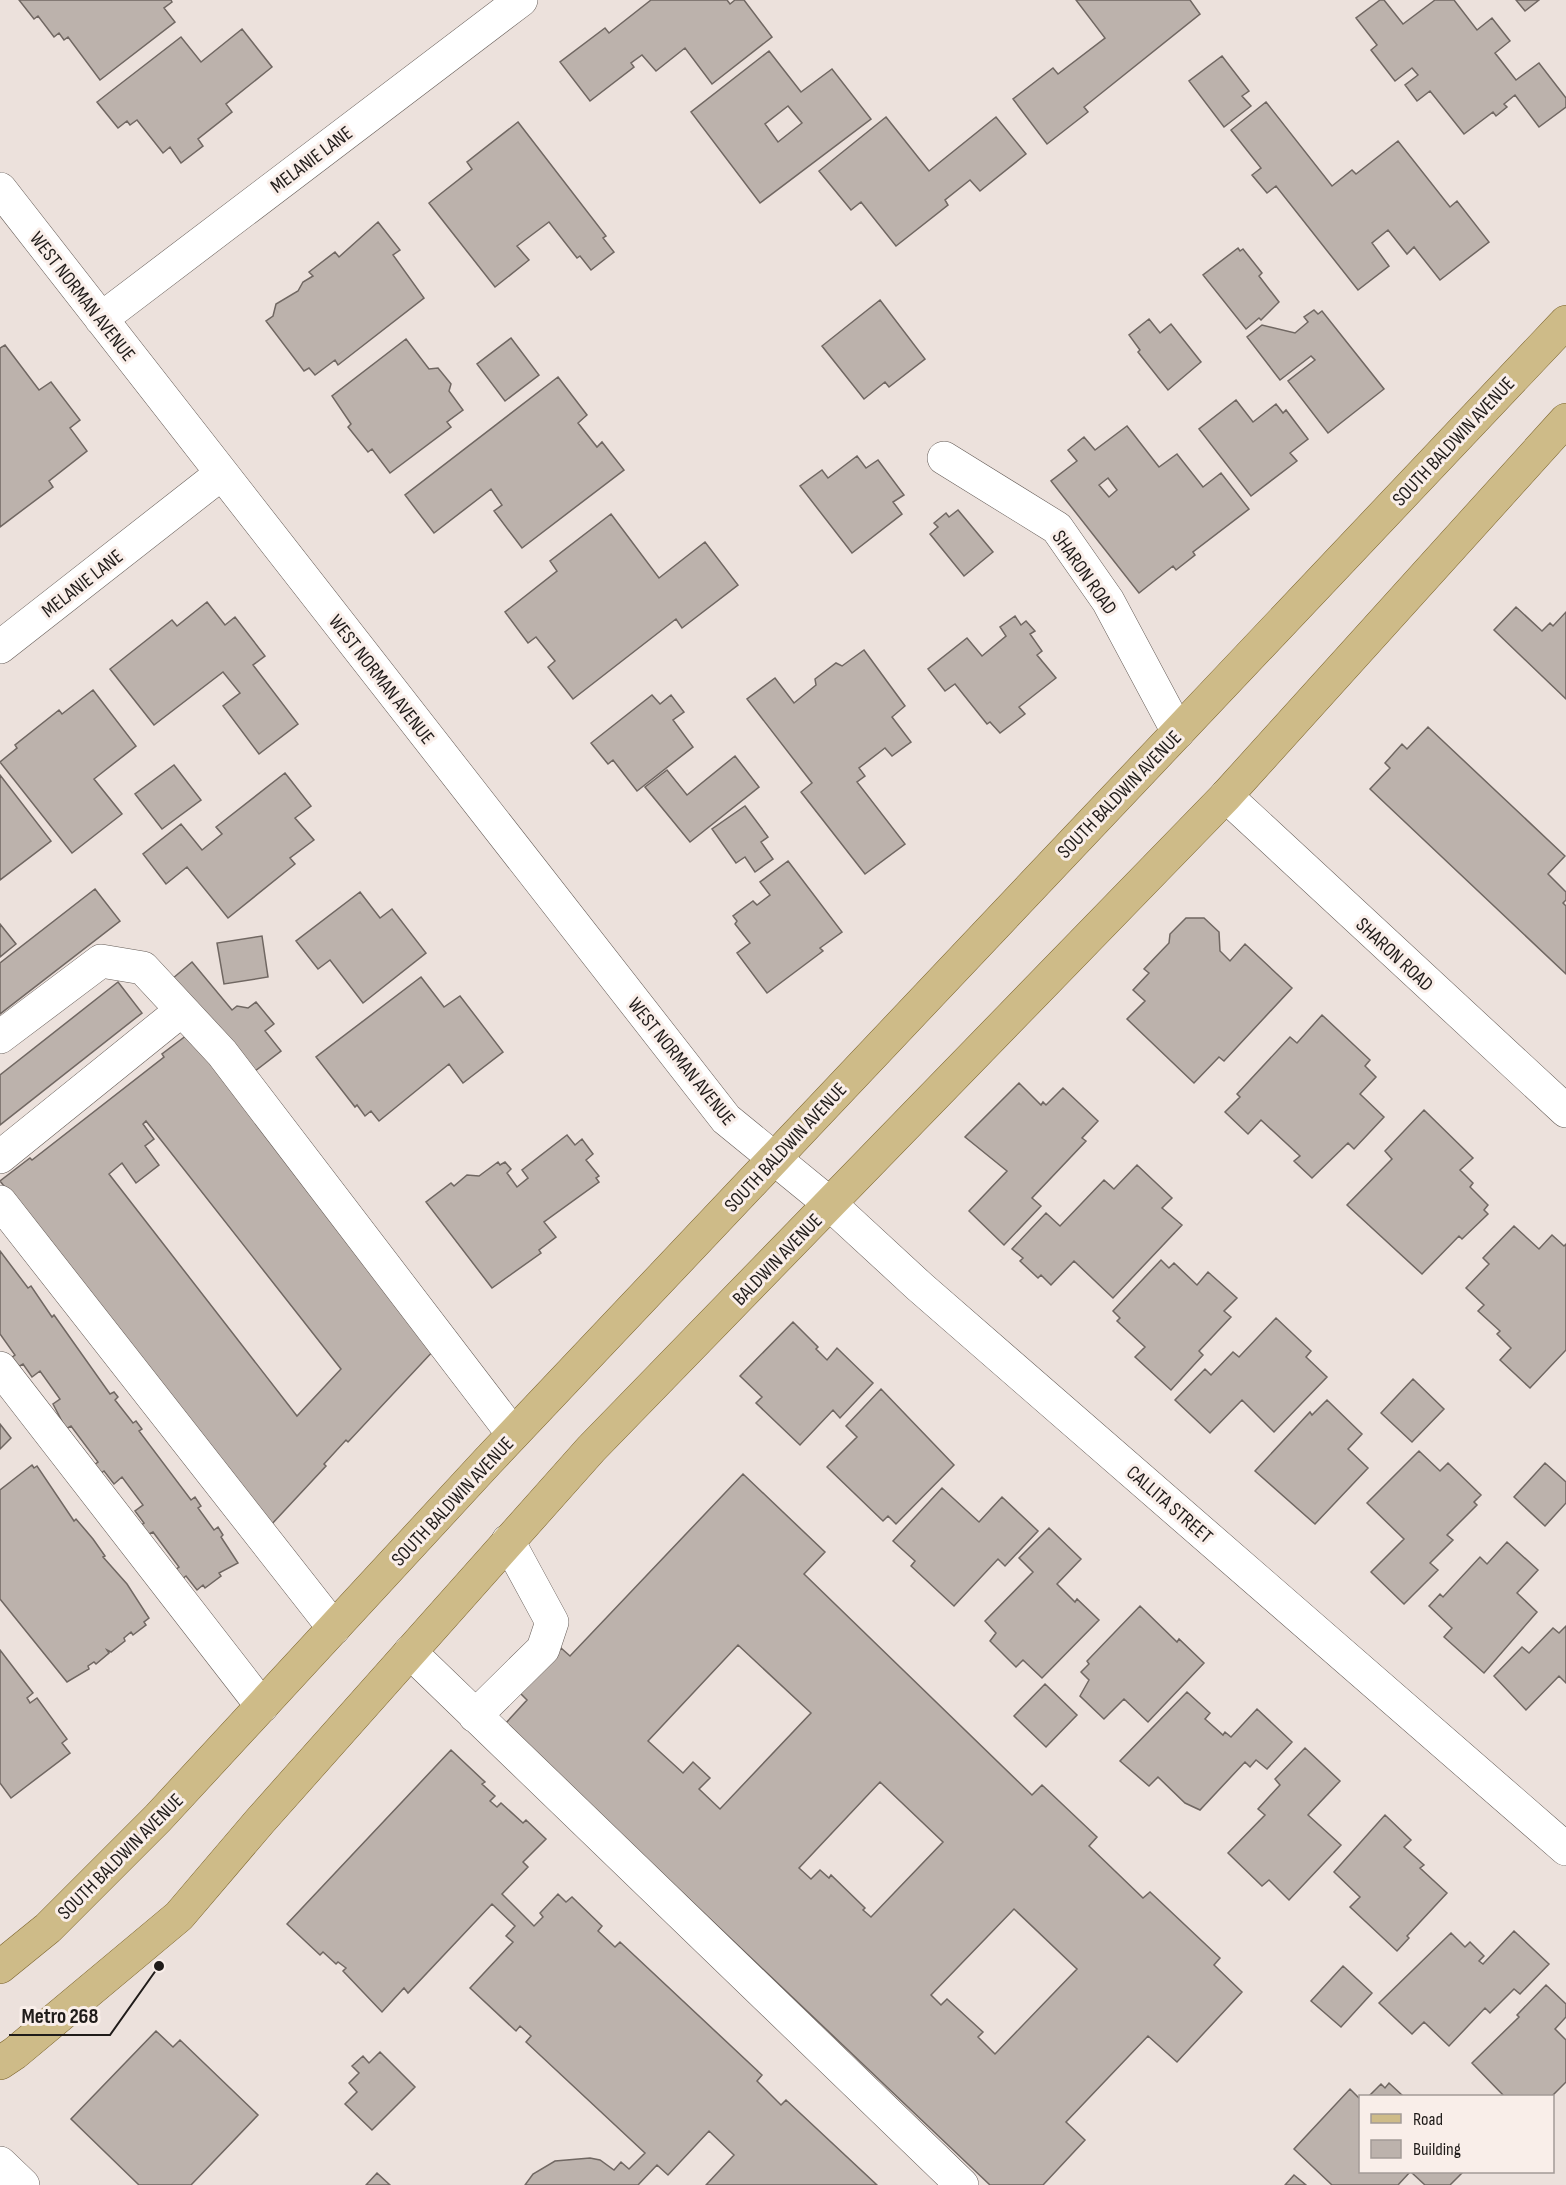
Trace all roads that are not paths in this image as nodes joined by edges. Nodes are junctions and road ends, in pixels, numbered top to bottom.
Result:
1 (521, 0) edge
2 (0, 189) edge
3 (101, 319) junction
4 (1566, 322) edge
5 (1566, 420) edge
6 (944, 458) dead end
7 (221, 474) junction
8 (0, 647) edge
9 (1178, 732) junction
10 (1226, 796) junction
11 (182, 1010) junction
12 (0, 1037) edge
13 (1566, 1111) edge
14 (0, 1157) edge
15 (774, 1159) junction
16 (0, 1202) edge
17 (830, 1204) junction
18 (0, 1368) edge
19 (513, 1434) junction
20 (508, 1541) junction
21 (334, 1628) junction
22 (410, 1652) junction
23 (262, 1706) junction
24 (475, 1716) junction
25 (1566, 1850) edge
26 (0, 1967) edge
27 (0, 2063) edge
28 (0, 2163) edge
29 (23, 2185) edge
30 (962, 2185) edge

1 - 3 street, MELANIE LANE
2 - 3 street, WEST NORMAN AVENUE
3 - 7 street, WEST NORMAN AVENUE
4 - 9 main road, SOUTH BALDWIN AVENUE
5 - 10 main road
6 - 9 street, SHARON ROAD
7 - 8 street, MELANIE LANE
7 - 15 street, WEST NORMAN AVENUE
9 - 15 main road, SOUTH BALDWIN AVENUE
10 - 13 street, SHARON ROAD
10 - 17 main road
11 - 12 street
11 - 14 street
11 - 19 street
15 - 17 street, CALLITA STREET
15 - 19 main road, SOUTH BALDWIN AVENUE
16 - 21 street
17 - 20 main road, BALDWIN AVENUE
17 - 25 street, CALLITA STREET
18 - 23 street
19 - 21 main road, SOUTH BALDWIN AVENUE
20 - 22 main road
20 - 24 street
21 - 23 main road, SOUTH BALDWIN AVENUE
22 - 24 street
22 - 27 main road
23 - 26 main road, SOUTH BALDWIN AVENUE
24 - 30 street
28 - 29 street

